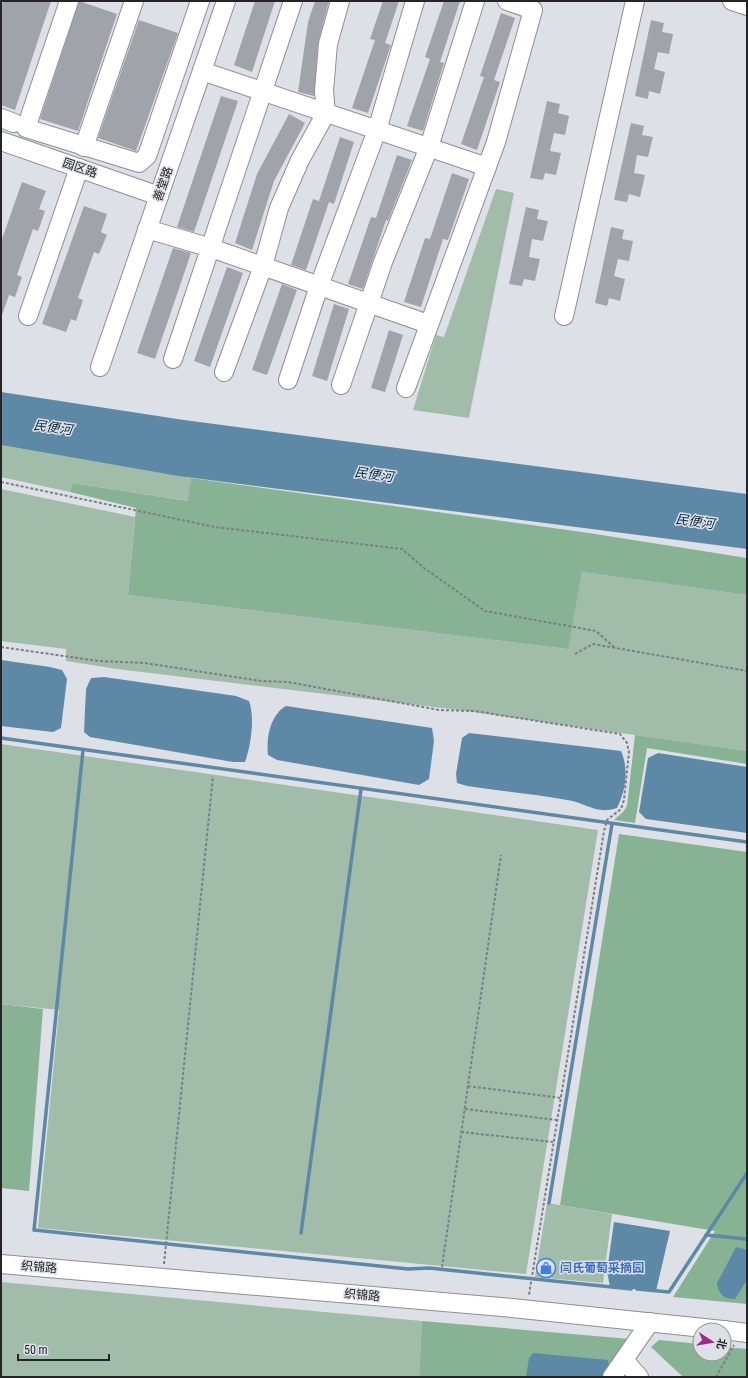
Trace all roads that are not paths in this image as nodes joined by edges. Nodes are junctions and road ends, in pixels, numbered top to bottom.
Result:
1 (69, 1) edge
2 (134, 1) edge
3 (200, 1) edge
4 (226, 1) edge
5 (294, 1) edge
6 (340, 1) edge
7 (415, 1) edge
8 (475, 1) edge
9 (507, 1) edge
10 (635, 1) edge
11 (732, 1) edge
12 (747, 6) edge
13 (202, 71) junction
14 (263, 92) junction
15 (326, 112) junction
16 (377, 130) junction
17 (1, 141) edge
18 (84, 147) junction
19 (429, 148) junction
20 (487, 167) junction
21 (79, 168) junction
22 (159, 196) junction
23 (147, 229) junction
24 (211, 248) junction
25 (263, 266) junction
26 (319, 286) junction
27 (369, 303) junction
28 (28, 316) dead end
29 (564, 316) dead end
30 (428, 324) junction
31 (173, 359) dead end
32 (100, 367) dead end
33 (224, 372) dead end
34 (288, 380) dead end
35 (341, 385) dead end
36 (406, 388) dead end
37 (1, 1264) edge
38 (650, 1322) junction
39 (734, 1331) edge
40 (624, 1360) junction
41 (612, 1377) edge
42 (639, 1377) edge

1 - 18 street
2 - 18 street
3 - 18 street
4 - 13 street, 善堂路
5 - 14 street
6 - 15 street
7 - 16 street
8 - 19 street
9 - 20 street
10 - 29 street
11 - 12 street
13 - 14 street
13 - 22 street, 善堂路
14 - 15 street
14 - 24 street
15 - 16 street
15 - 25 street
16 - 19 street
16 - 26 street
17 - 21 street, 园区路
19 - 20 street
19 - 27 street
20 - 30 street
21 - 22 street, 园区路
21 - 28 street
22 - 23 street, 善堂路
23 - 24 street
23 - 32 street, 善堂路
24 - 25 street
24 - 31 street
25 - 26 street
25 - 33 street
26 - 27 street
26 - 34 street
27 - 30 street
27 - 35 street
30 - 36 street
37 - 38 street, 织锦路
38 - 39 street, 织锦路
38 - 40 street
40 - 41 street
40 - 42 street

